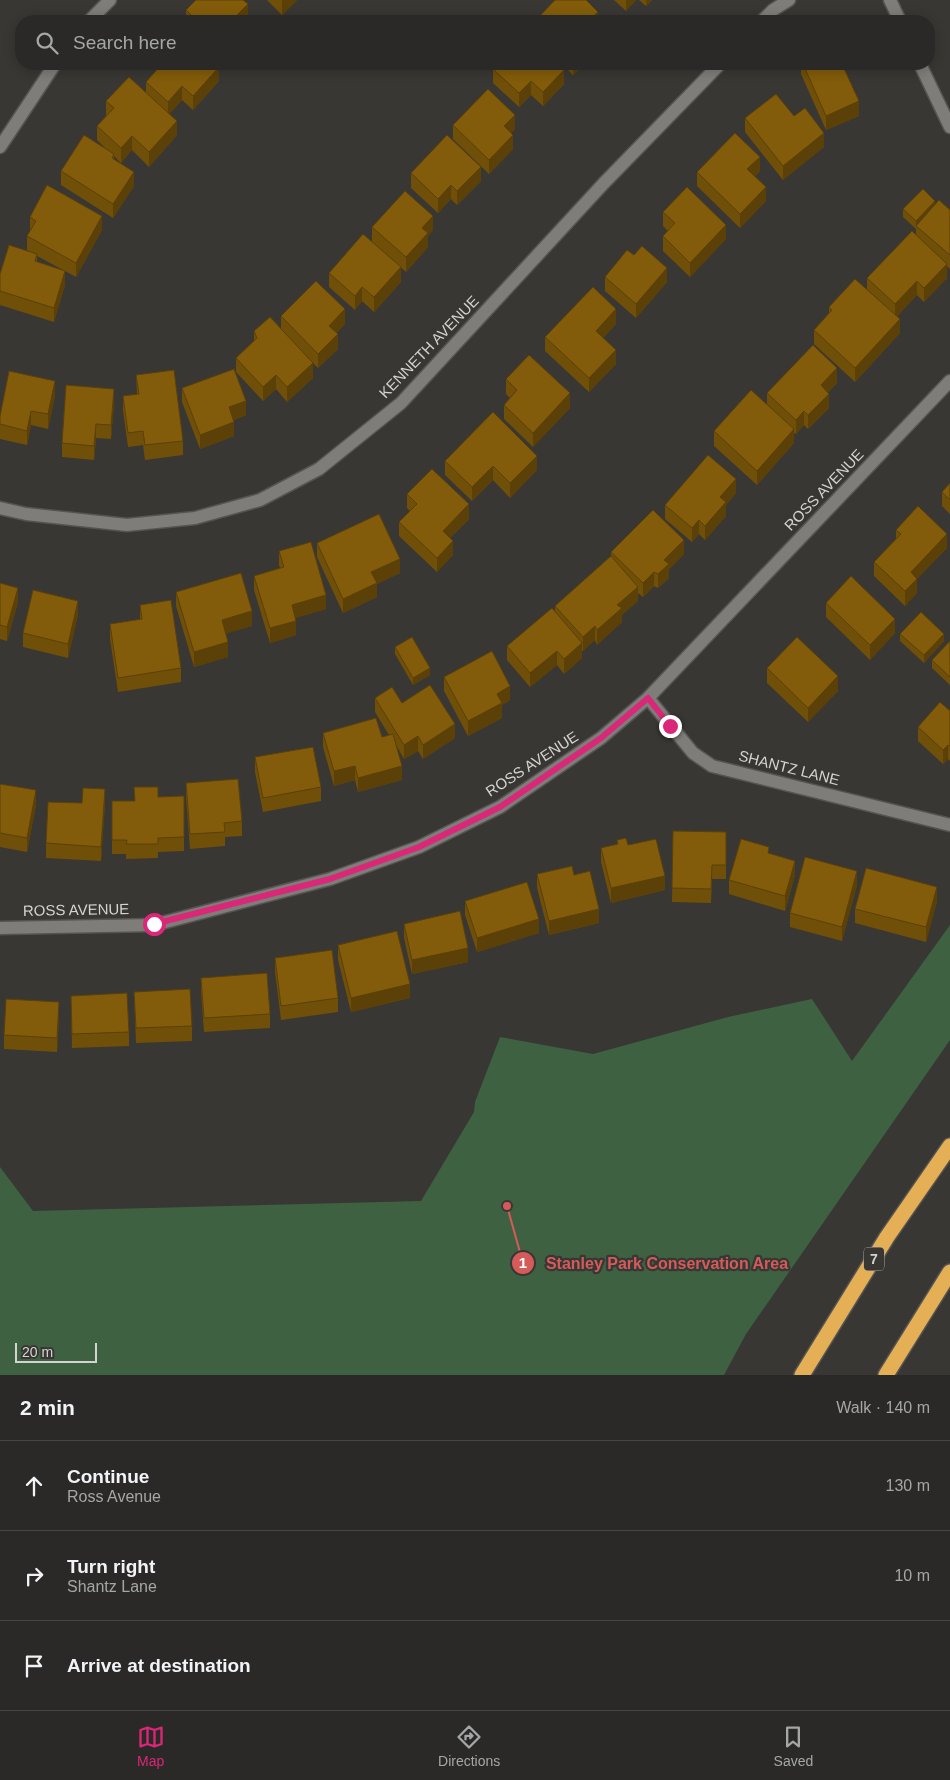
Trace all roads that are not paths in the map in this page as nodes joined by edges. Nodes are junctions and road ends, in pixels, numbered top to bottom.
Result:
1 (110, 0) edge
2 (789, 0) edge
3 (890, 0) edge
4 (96, 15) edge
5 (768, 15) edge
6 (897, 15) edge
7 (51, 70) edge
8 (714, 70) edge
9 (923, 70) edge
10 (950, 128) edge
11 (0, 147) edge
12 (950, 381) edge
13 (0, 508) edge
14 (648, 698) junction
15 (950, 825) edge
16 (0, 928) edge
17 (950, 1146) edge
18 (950, 1272) edge
19 (802, 1375) edge
20 (886, 1375) edge

1 - 4 street
2 - 5 street
3 - 6 street
7 - 11 street
8 - 13 street, KENNETH AVENUE
9 - 10 street
12 - 14 street, ROSS AVENUE
14 - 15 street, SHANTZ LANE
14 - 16 street, ROSS AVENUE
17 - 19 highway, 7
18 - 20 highway

